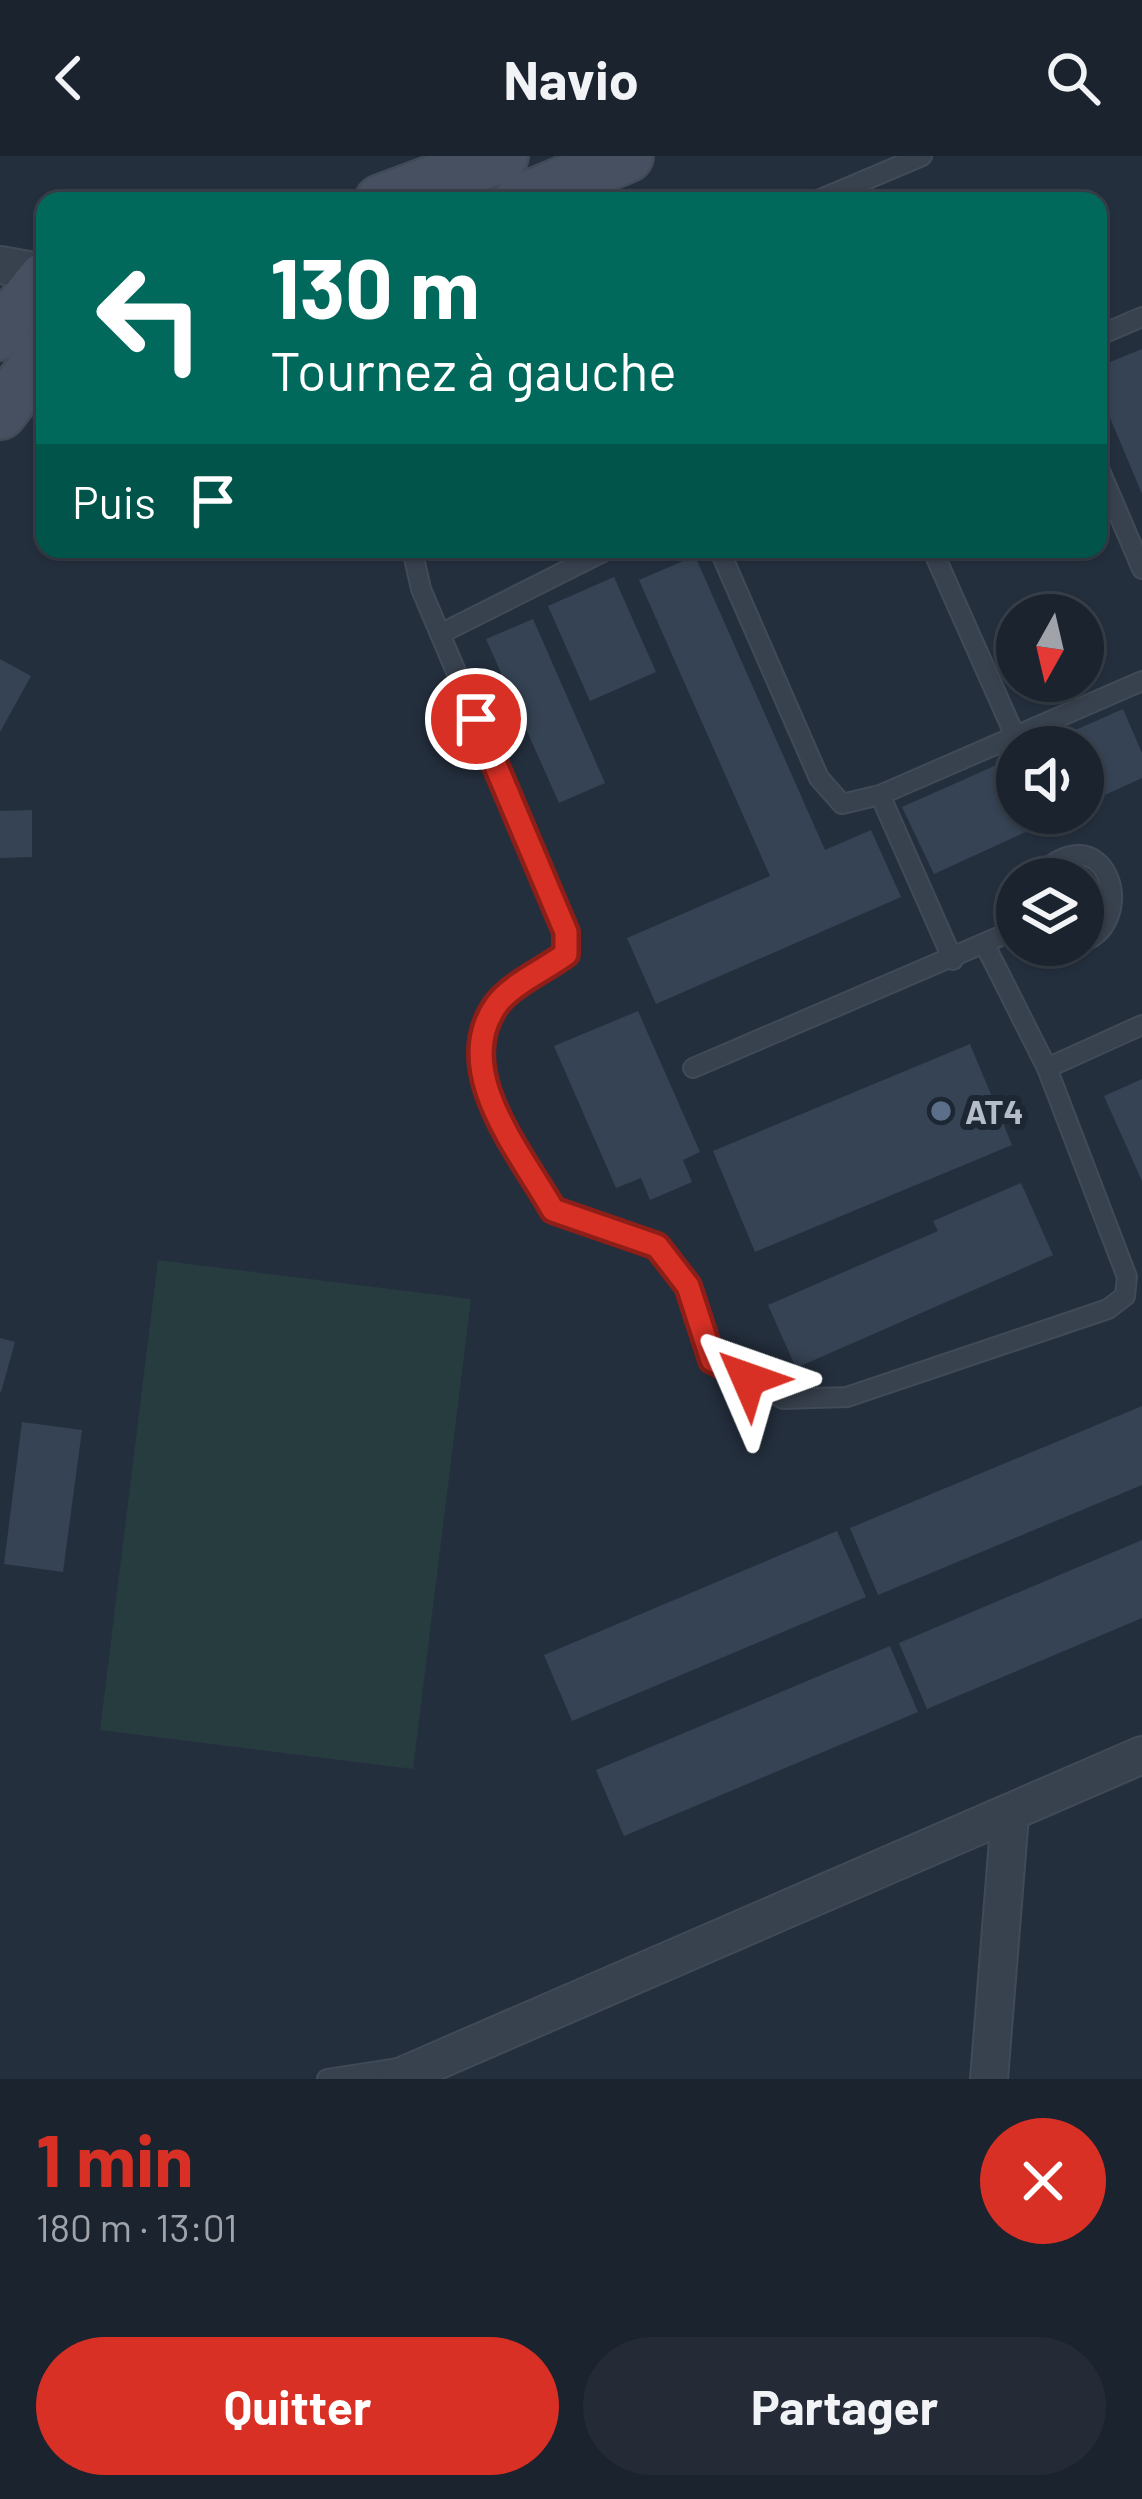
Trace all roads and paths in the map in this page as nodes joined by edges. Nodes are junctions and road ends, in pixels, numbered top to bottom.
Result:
1 (502, 156) edge
2 (627, 156) edge
3 (922, 156) edge
4 (405, 192) edge
5 (541, 192) edge
6 (837, 192) edge
7 (1142, 317) edge
8 (1107, 333) edge
9 (36, 366) edge
10 (0, 413) edge
11 (1107, 487) edge
12 (415, 558) edge
13 (591, 558) edge
14 (723, 558) edge
15 (936, 558) edge
16 (1142, 569) edge
17 (440, 634) junction
18 (1140, 687) edge
19 (1011, 726) edge
20 (1045, 726) edge
21 (996, 746) edge
22 (880, 795) junction
23 (1068, 858) edge
24 (1098, 858) edge
25 (1104, 862) edge
26 (1104, 931) edge
27 (996, 941) edge
28 (986, 946) junction
29 (953, 960) junction
30 (1142, 1025) edge
31 (693, 1067) dead end
32 (1047, 1068) junction
33 (1142, 1755) edge
34 (1010, 1815) junction
35 (435, 2071) edge
36 (327, 2079) edge
37 (395, 2079) edge
38 (989, 2079) edge

1 - 4 street
2 - 5 street
3 - 6 lane
7 - 8 lane
9 - 10 street
11 - 16 lane
12 - 17 lane
13 - 17 lane
14 - 22 lane
15 - 19 lane
17 - 32 lane
18 - 20 lane
21 - 22 lane
22 - 29 lane
23 - 24 lane
25 - 26 lane
27 - 28 lane
28 - 29 lane
28 - 32 lane
29 - 31 lane
30 - 32 lane
33 - 34 street
34 - 35 street
34 - 38 street
35 - 36 lane
35 - 37 street

